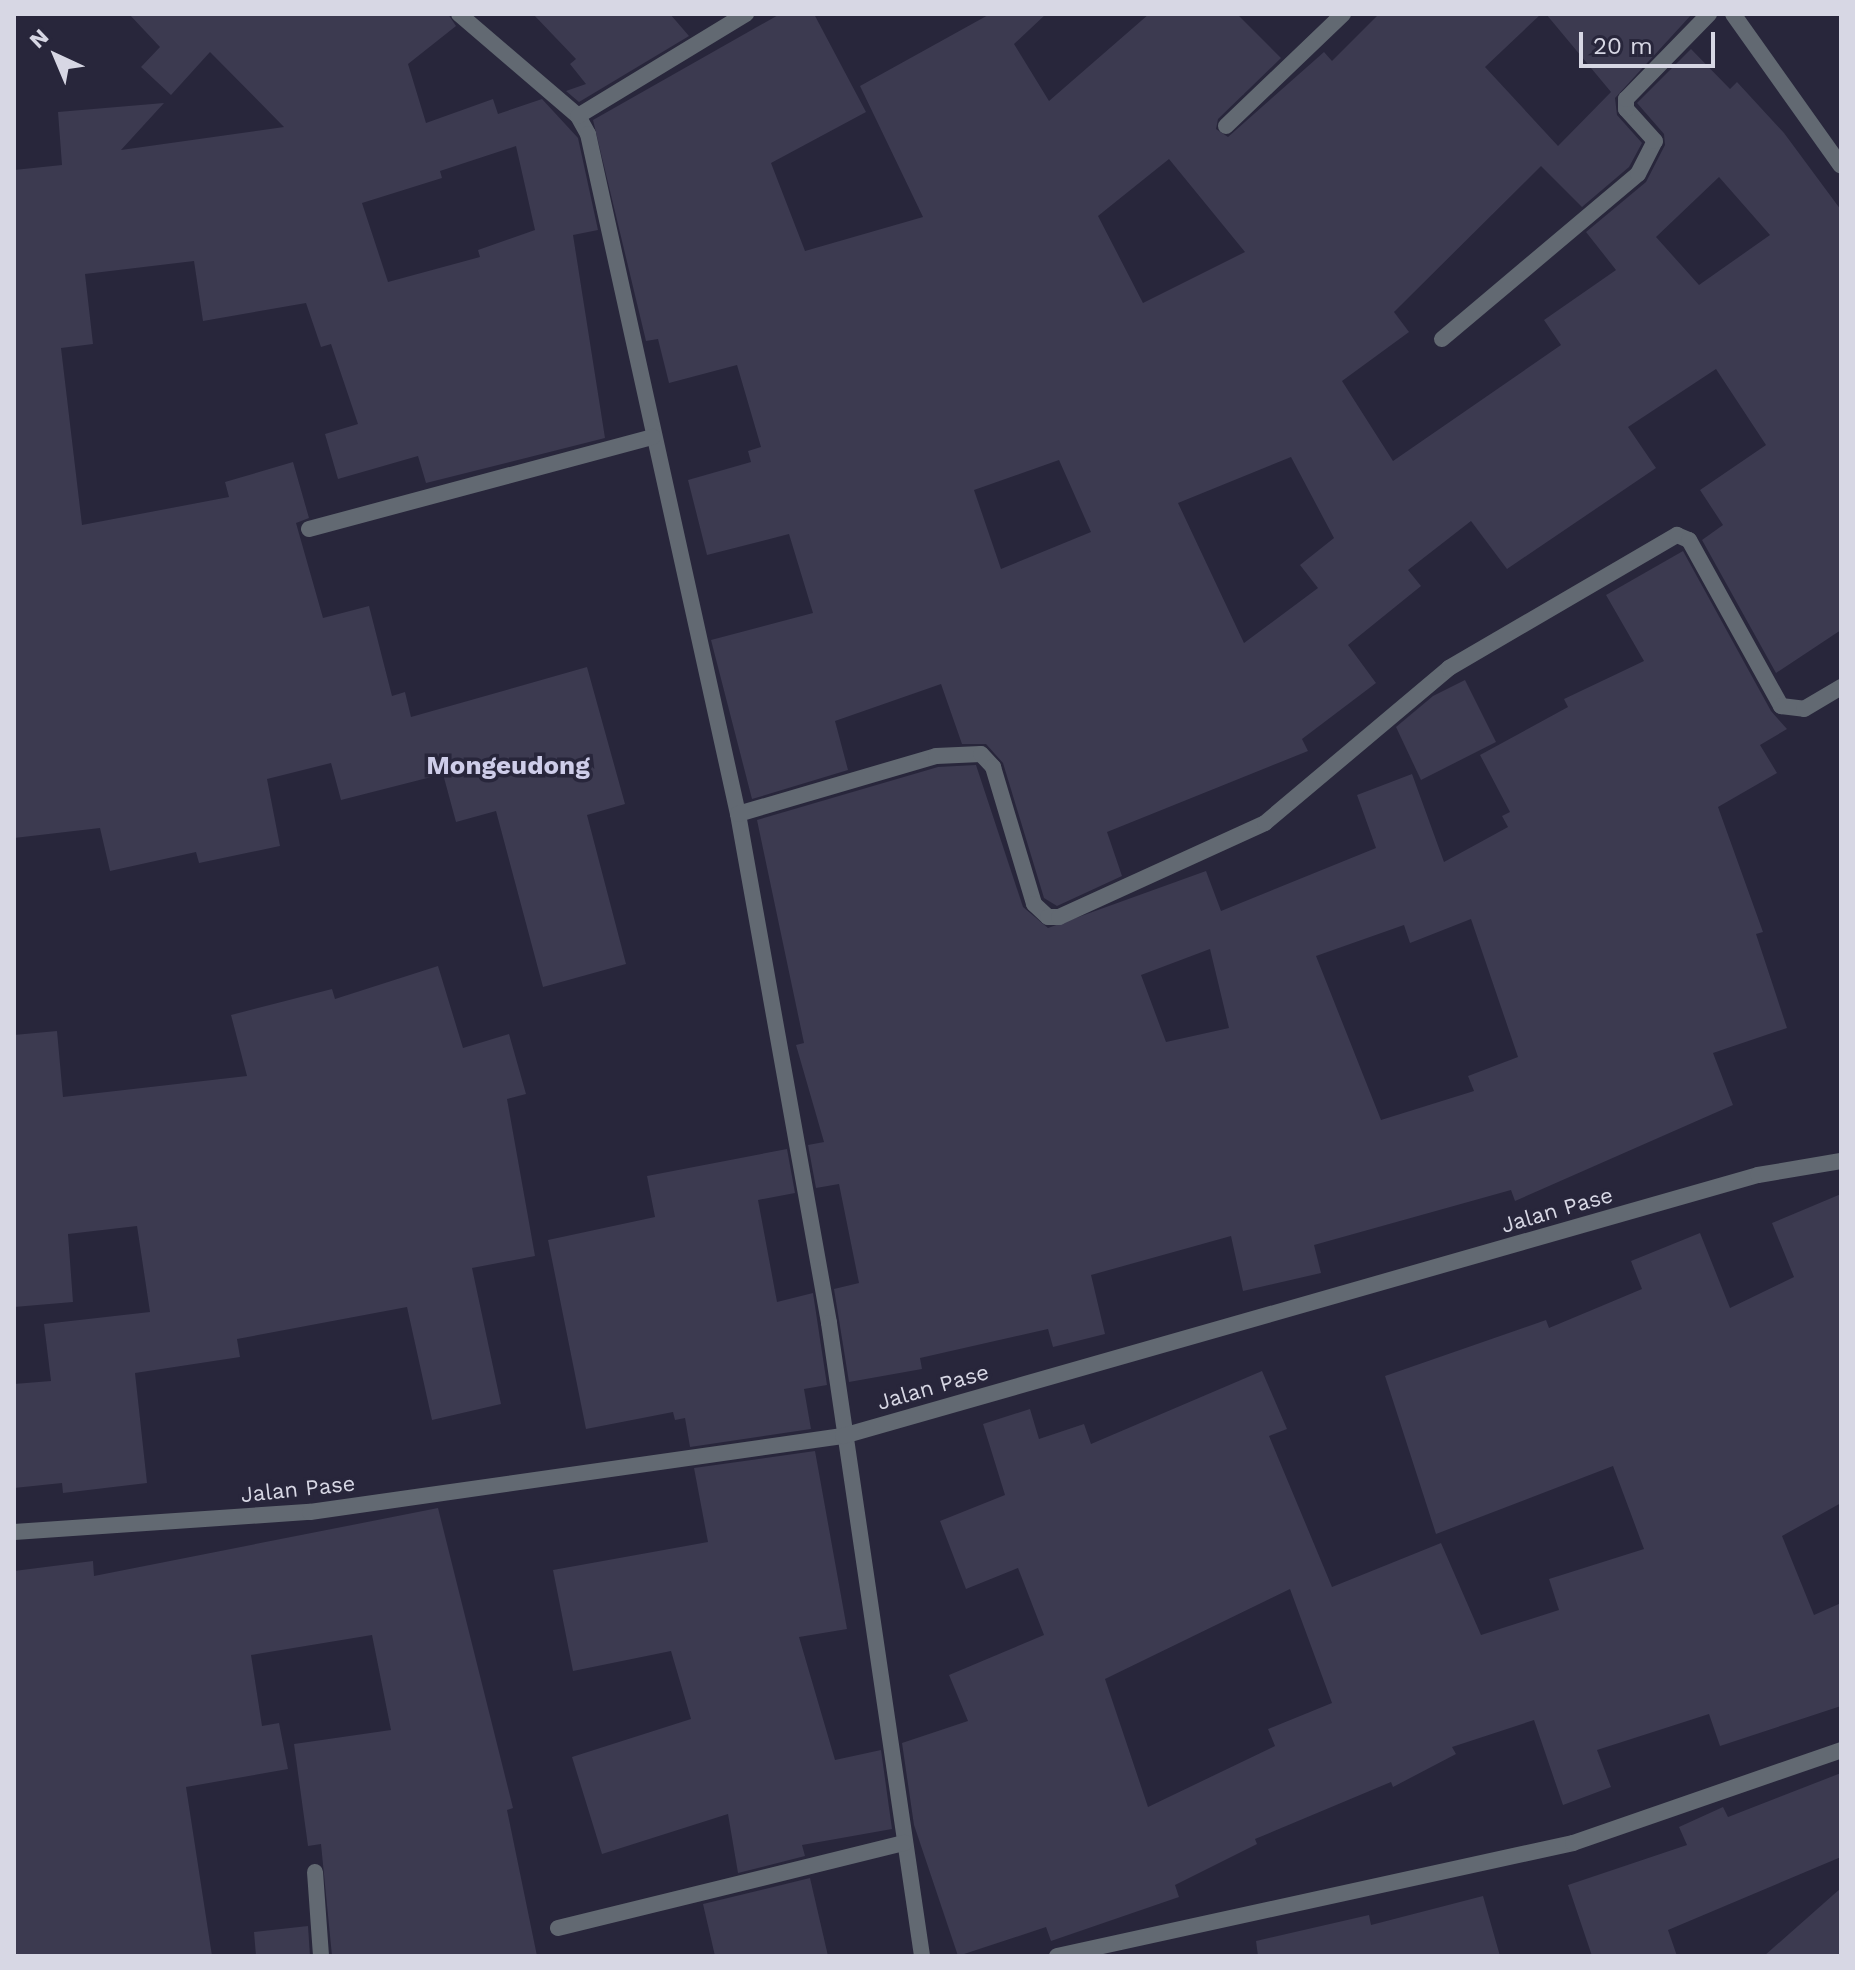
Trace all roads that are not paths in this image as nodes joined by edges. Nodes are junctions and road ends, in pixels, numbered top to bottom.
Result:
1 (459, 14) edge
2 (746, 14) edge
3 (1343, 14) edge
4 (1709, 14) edge
5 (1733, 14) edge
6 (578, 116) junction
7 (1226, 126) dead end
8 (1841, 166) edge
9 (1442, 339) dead end
10 (653, 437) junction
11 (309, 529) dead end
12 (1841, 687) edge
13 (738, 814) junction
14 (1841, 1161) edge
15 (843, 1436) junction
16 (14, 1532) edge
17 (1841, 1750) edge
18 (905, 1843) junction
19 (315, 1872) dead end
20 (558, 1928) dead end
21 (321, 1956) edge
22 (922, 1956) edge
23 (1057, 1956) edge

1 - 6 street
2 - 6 street
3 - 7 street
4 - 9 street
5 - 8 street
6 - 10 street
10 - 11 street
10 - 13 street
12 - 13 street
13 - 15 street
14 - 15 street, Jalan Pase
15 - 16 street, Jalan Pase
15 - 18 street
17 - 23 street
18 - 20 street
18 - 22 street
19 - 21 street

